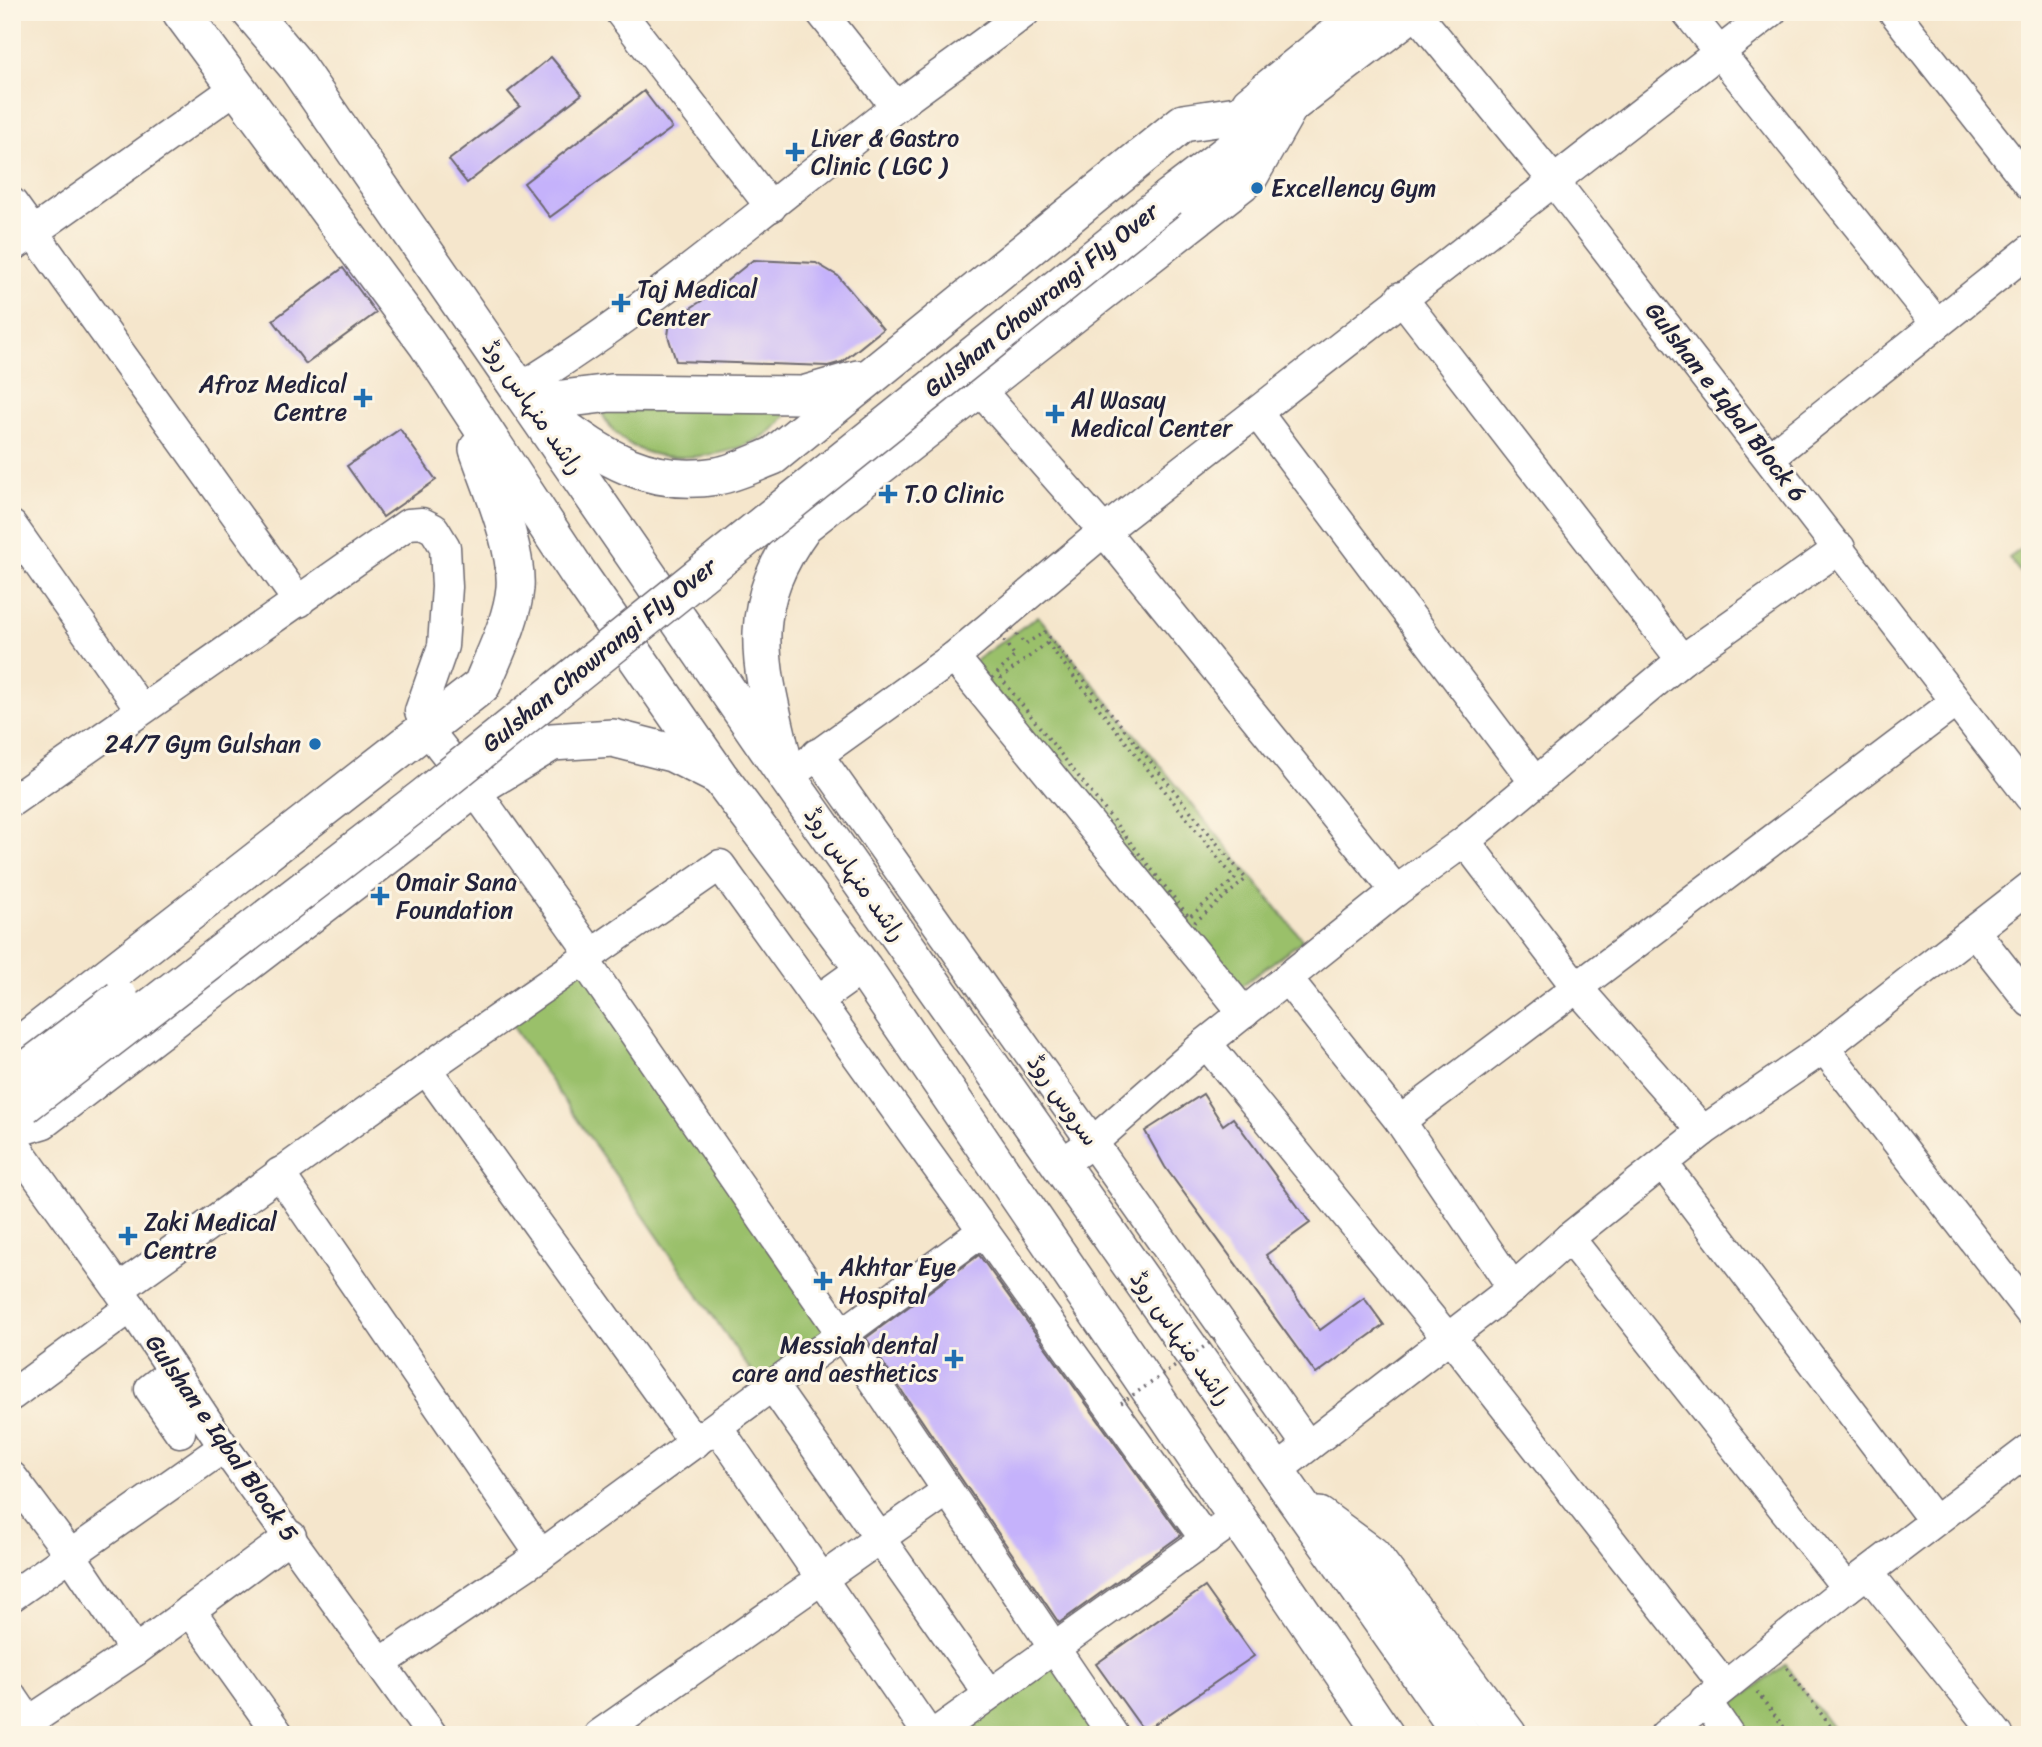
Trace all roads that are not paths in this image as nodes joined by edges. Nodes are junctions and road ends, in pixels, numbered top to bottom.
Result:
1 (181, 12) edge
2 (251, 12) edge
3 (620, 12) edge
4 (821, 12) edge
5 (1364, 12) edge
6 (1414, 12) edge
7 (1687, 12) edge
8 (1771, 12) edge
9 (1894, 12) edge
10 (1021, 13) edge
11 (1720, 54) junction
12 (295, 64) junction
13 (236, 88) junction
14 (1291, 103) junction
15 (896, 107) junction
16 (1237, 115) junction
17 (1554, 181) junction
18 (2030, 185) edge
19 (1160, 189) junction
20 (12, 203) edge
21 (771, 207) junction
22 (23, 239) edge
23 (2030, 250) edge
24 (1401, 297) junction
25 (1936, 323) junction
26 (876, 374) junction
27 (979, 389) junction
28 (525, 395) junction
29 (462, 399) junction
30 (1258, 414) junction
31 (1770, 457) junction
32 (12, 526) edge
33 (1104, 531) junction
34 (1840, 548) junction
35 (299, 602) junction
36 (954, 657) junction
37 (1682, 660) junction
38 (1954, 703) junction
39 (141, 708) junction
40 (426, 728) junction
41 (817, 754) junction
42 (719, 776) junction
43 (787, 777) junction
44 (1534, 781) junction
45 (474, 789) junction
46 (2030, 797) edge
47 (12, 800) edge
48 (1465, 841) junction
49 (2030, 887) edge
50 (1396, 891) junction
51 (1974, 932) junction
52 (588, 958) junction
53 (863, 968) junction
54 (1287, 979) junction
55 (1578, 989) junction
56 (817, 1001) junction
57 (2030, 1002) edge
58 (1244, 1013) junction
59 (1206, 1043) junction
60 (1824, 1048) junction
61 (12, 1051) edge
62 (426, 1069) junction
63 (15, 1109) edge
64 (1399, 1121) junction
65 (1703, 1131) junction
66 (12, 1141) edge
67 (1093, 1142) junction
68 (1663, 1164) junction
69 (1059, 1165) junction
70 (279, 1173) junction
71 (983, 1231) junction
72 (1569, 1238) junction
73 (1513, 1288) junction
74 (125, 1298) junction
75 (2030, 1312) edge
76 (842, 1334) junction
77 (1449, 1338) junction
78 (173, 1371) junction
79 (772, 1385) junction
80 (12, 1395) edge
81 (180, 1432) dead end
82 (706, 1435) junction
83 (1308, 1446) junction
84 (224, 1447) junction
85 (2030, 1449) edge
86 (12, 1477) edge
87 (1286, 1485) junction
88 (947, 1492) junction
89 (1236, 1517) junction
90 (1934, 1521) junction
91 (291, 1536) junction
92 (880, 1539) junction
93 (1206, 1539) junction
94 (541, 1555) junction
95 (72, 1557) junction
96 (822, 1579) junction
97 (1858, 1581) junction
98 (12, 1596) edge
99 (190, 1610) junction
100 (1054, 1647) junction
101 (135, 1651) junction
102 (381, 1663) junction
103 (1728, 1691) junction
104 (989, 1694) junction
105 (12, 1698) edge
106 (21, 1728) edge
107 (279, 1735) edge
108 (432, 1735) edge
109 (599, 1735) edge
110 (931, 1735) edge
111 (1113, 1735) edge
112 (1385, 1735) edge
113 (1462, 1735) edge
114 (1508, 1735) edge
115 (1665, 1735) edge
116 (1729, 1735) edge
117 (1998, 1735) edge

1 - 13 main road, راشد منہاس روڈ
2 - 12 main road, راشد منہاس روڈ
3 - 21 street
4 - 15 street
5 - 16 main road
6 - 14 main road
6 - 17 street, Gulshan e Iqbal Block 6
7 - 11 street
8 - 11 street
9 - 18 street
10 - 15 street
11 - 17 street
11 - 25 street
12 - 13 main road
12 - 28 main road, راشد منہاس روڈ
13 - 22 street
13 - 29 main road, راشد منہاس روڈ
14 - 19 main road
14 - 27 main road
15 - 21 street
16 - 19 main road
16 - 26 main road
17 - 24 street
17 - 31 street, Gulshan e Iqbal Block 6
19 - 63 main road, Gulshan Chowrangi Fly Over, bridge
20 - 22 street
21 - 28 street
22 - 35 street
23 - 25 street
24 - 30 street
24 - 37 street
25 - 31 street
26 - 28 main road
26 - 28 main road
27 - 33 street
27 - 43 main road
28 - 43 main road, راشد منہاس روڈ
29 - 40 main road
29 - 42 main road, راشد منہاس روڈ
30 - 33 street
30 - 44 street
31 - 34 street, Gulshan e Iqbal Block 6
32 - 39 street
33 - 36 street
33 - 50 street
34 - 37 street
34 - 38 street, Gulshan e Iqbal Block 6
35 - 39 street
35 - 40 street
36 - 41 street
36 - 58 street
37 - 44 street
38 - 46 street, Gulshan e Iqbal Block 6
38 - 55 street
39 - 47 street
40 - 45 street
40 - 61 main road
41 - 43 street
41 - 67 street, سروس روڈ
42 - 45 main road
42 - 53 main road, راشد منہاس روڈ
43 - 69 main road, راشد منہاس روڈ
44 - 48 street
45 - 52 street
45 - 63 main road
48 - 50 street
48 - 55 street
49 - 51 street
50 - 54 street
51 - 57 street
51 - 60 street
52 - 56 street
52 - 62 street
52 - 76 street
53 - 56 street
53 - 89 main road, راشد منہاس روڈ
54 - 58 street
54 - 64 street
55 - 64 street
55 - 65 street
56 - 71 street
58 - 59 street
59 - 67 street
59 - 77 street
60 - 65 street
60 - 75 street
62 - 70 street
62 - 82 street
64 - 73 street
65 - 68 street
66 - 74 street, Gulshan e Iqbal Block 5
67 - 69 street
67 - 83 street, سروس روڈ
68 - 72 street
68 - 90 street
69 - 87 main road, راشد منہاس روڈ
70 - 74 street
70 - 94 street
71 - 76 street
71 - 93 street
72 - 73 street
72 - 97 street
73 - 77 street
74 - 78 street, Gulshan e Iqbal Block 5
74 - 80 street
76 - 79 street
76 - 88 street
77 - 83 street
77 - 103 street
78 - 81 street
78 - 84 street, Gulshan e Iqbal Block 5
79 - 82 street
79 - 92 street
82 - 94 street
82 - 96 street
83 - 87 street
84 - 91 street, Gulshan e Iqbal Block 5
84 - 95 street
85 - 90 street
86 - 95 street
87 - 113 main road, راشد منہاس روڈ
87 - 114 main road
88 - 92 street
88 - 100 street
89 - 93 street
89 - 112 main road, راشد منہاس روڈ
90 - 97 street
91 - 99 street
91 - 102 street, Gulshan e Iqbal Block 5
92 - 96 street
92 - 104 street
93 - 100 street
94 - 102 street
95 - 98 street
95 - 101 street
96 - 109 street
96 - 110 street
97 - 103 street
97 - 117 street
99 - 101 street
99 - 107 street
100 - 104 street
100 - 111 street
101 - 106 street
102 - 108 street, Gulshan e Iqbal Block 5
103 - 115 street
103 - 116 street
104 - 110 street
105 - 106 street

